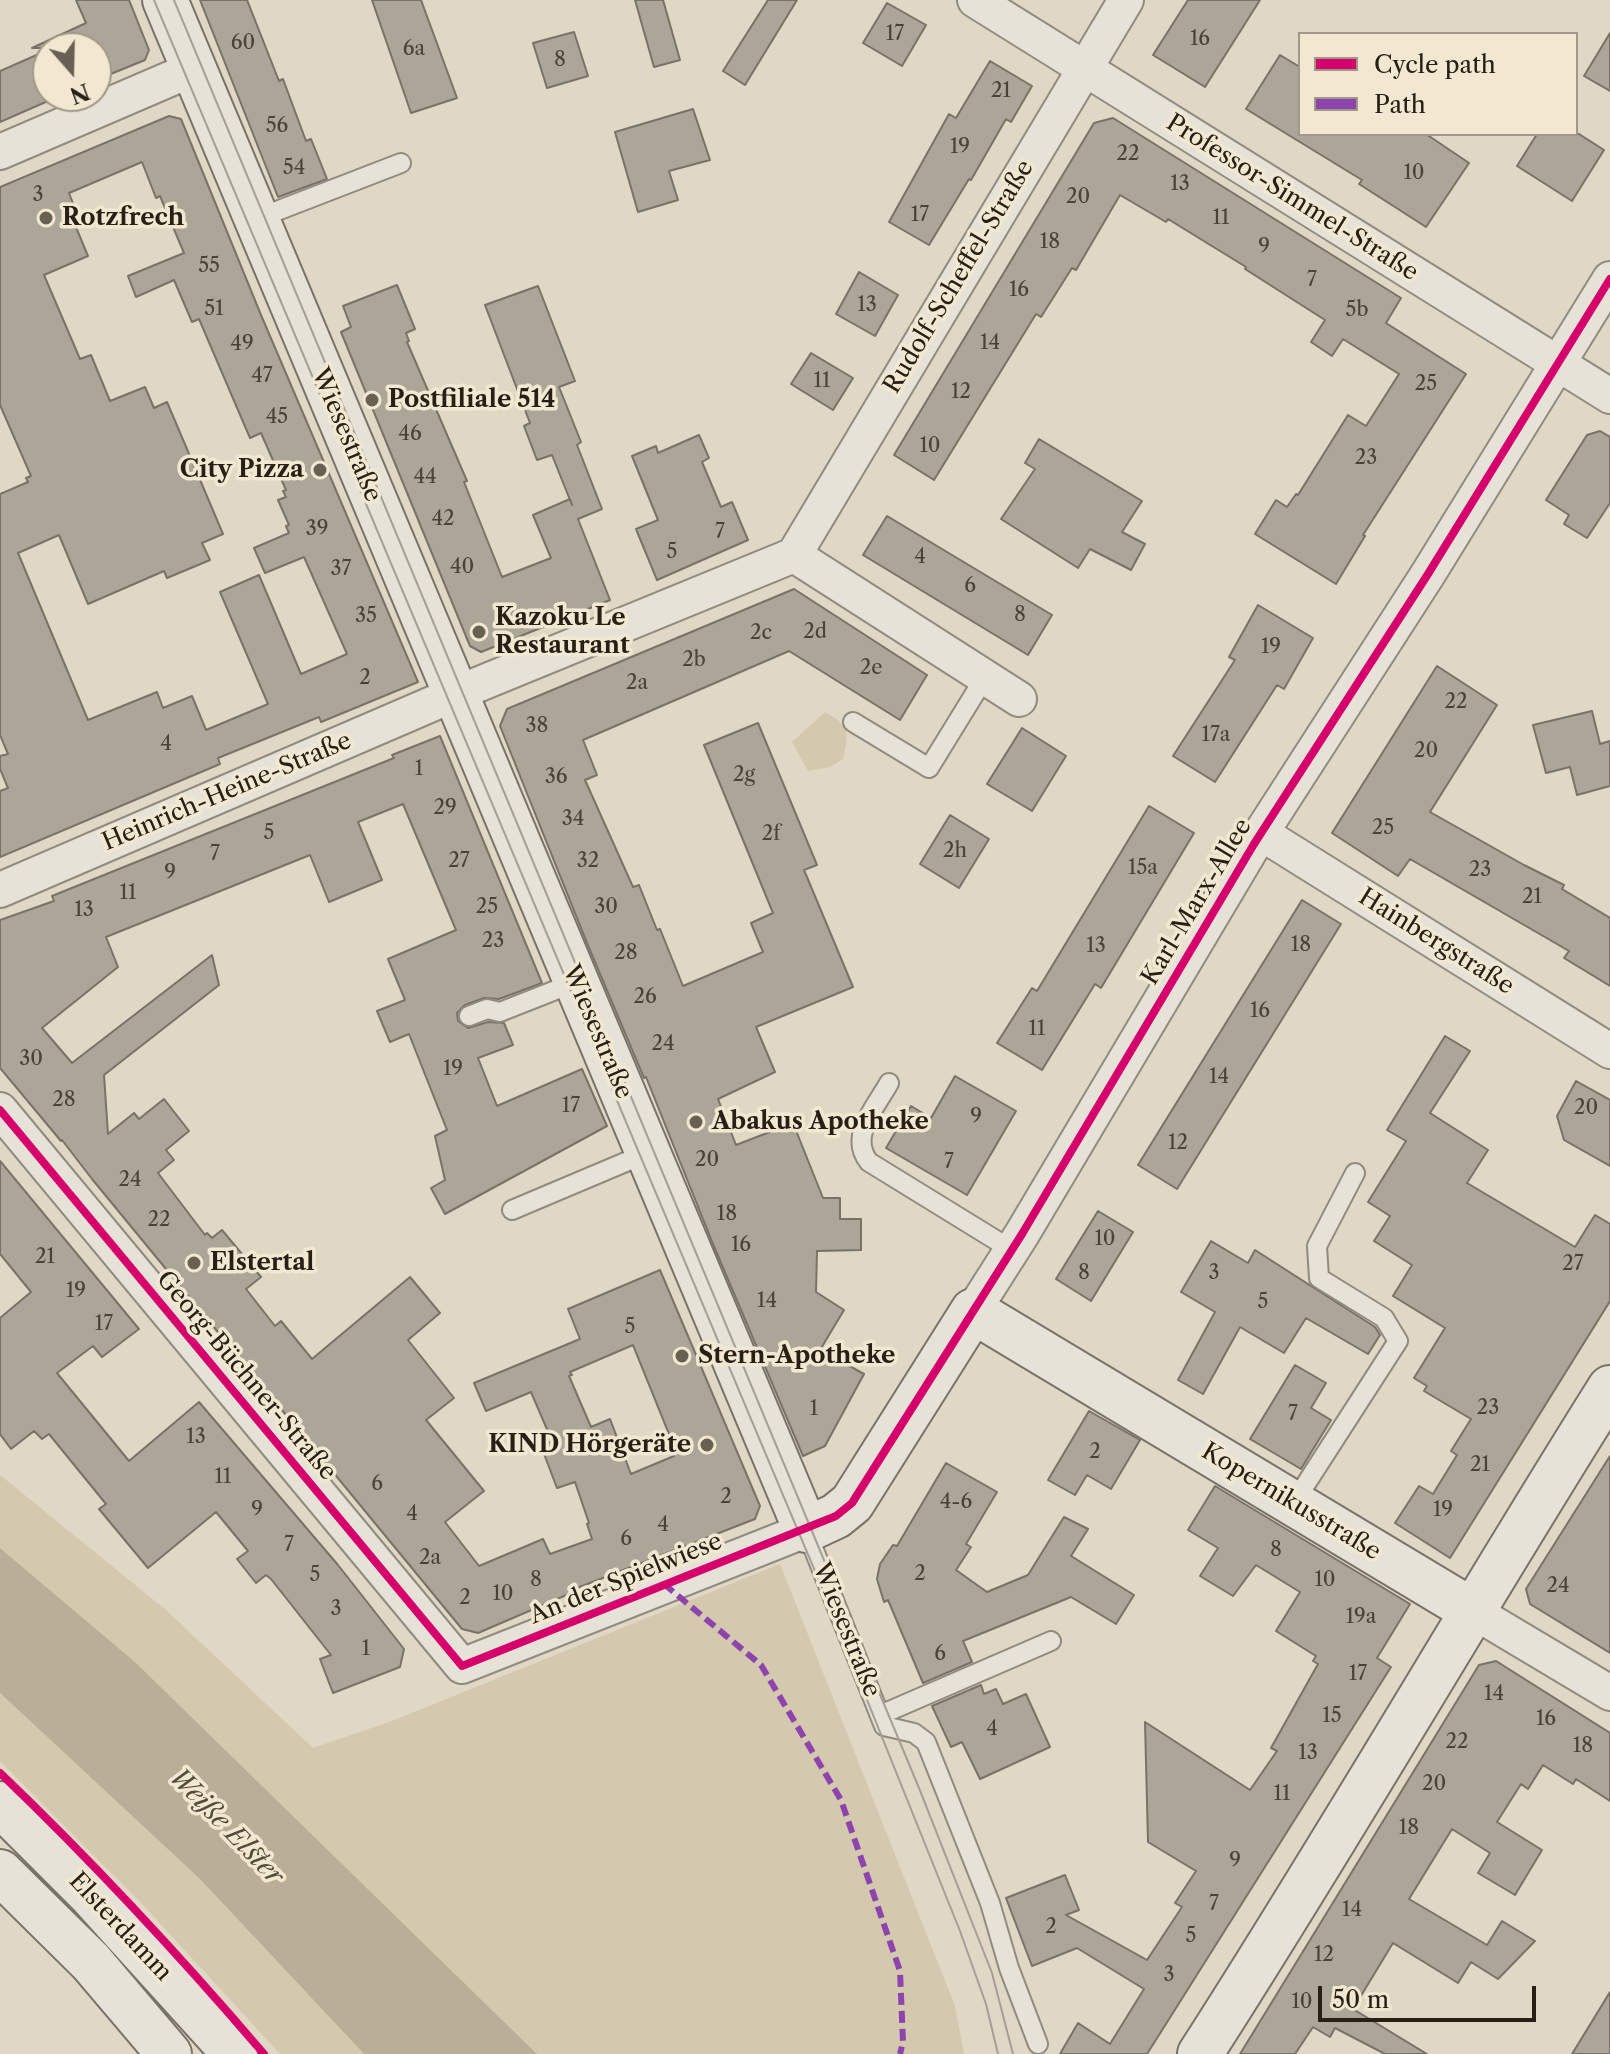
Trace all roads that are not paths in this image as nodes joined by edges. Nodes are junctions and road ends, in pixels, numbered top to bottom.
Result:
1 (165, 0) edge
2 (975, 0) edge
3 (1126, 0) edge
4 (1083, 68) junction
5 (193, 69) junction
6 (0, 152) edge
7 (401, 163) dead end
8 (256, 219) junction
9 (1610, 279) edge
10 (1557, 364) junction
11 (1610, 396) edge
12 (794, 555) junction
13 (985, 677) junction
14 (455, 694) junction
15 (1019, 699) dead end
16 (853, 722) dead end
17 (1261, 833) junction
18 (0, 890) edge
19 (576, 982) junction
20 (469, 1016) dead end
21 (1610, 1051) edge
22 (889, 1083) dead end
23 (0, 1110) edge
24 (647, 1153) junction
25 (1355, 1173) dead end
26 (512, 1210) dead end
27 (1012, 1250) junction
28 (973, 1311) junction
29 (1610, 1388) edge
30 (1293, 1504) junction
31 (806, 1530) junction
32 (1471, 1610) junction
33 (1051, 1641) dead end
34 (462, 1666) joint
35 (1610, 1693) edge
36 (880, 1715) junction
37 (0, 1804) edge
38 (35, 1839) junction
39 (0, 1873) edge
40 (1038, 2044) dead end
41 (169, 2054) edge
42 (235, 2054) edge
43 (1200, 2054) edge

1 - 5 street, Wiesestraße
2 - 4 street, Professor-Simmel-Straße
3 - 4 street, Rudolf-Scheffel-Straße
4 - 10 street, Professor-Simmel-Straße
4 - 12 street, Rudolf-Scheffel-Straße
5 - 6 street
5 - 8 street, Wiesestraße
7 - 8 lane
8 - 14 street, Wiesestraße
9 - 10 street, Karl-Marx-Allee
10 - 11 street, Professor-Simmel-Straße
10 - 17 street, Karl-Marx-Allee
12 - 13 street
12 - 14 street
13 - 15 street
13 - 16 lane
14 - 18 street, Heinrich-Heine-Straße
14 - 19 street, Wiesestraße
17 - 21 street, Hainbergstraße
17 - 27 street, Karl-Marx-Allee
19 - 20 lane
19 - 24 street, Wiesestraße
22 - 27 lane
23 - 34 street, Georg-Büchner-Straße
24 - 26 lane
24 - 31 street, Wiesestraße
25 - 30 lane
27 - 28 street, Karl-Marx-Allee
28 - 30 street, Kopernikusstraße
28 - 31 street, Karl-Marx-Allee
29 - 32 street
30 - 32 street, Kopernikusstraße
31 - 34 street, An der Spielwiese
31 - 36 lane, Wiesestraße
32 - 35 street, Kopernikusstraße
32 - 43 street
33 - 36 lane
36 - 40 lane, Wiesestraße
37 - 38 street, Elsterdamm
38 - 39 street
38 - 42 street, Elsterdamm
39 - 41 street, Elsterdamm

